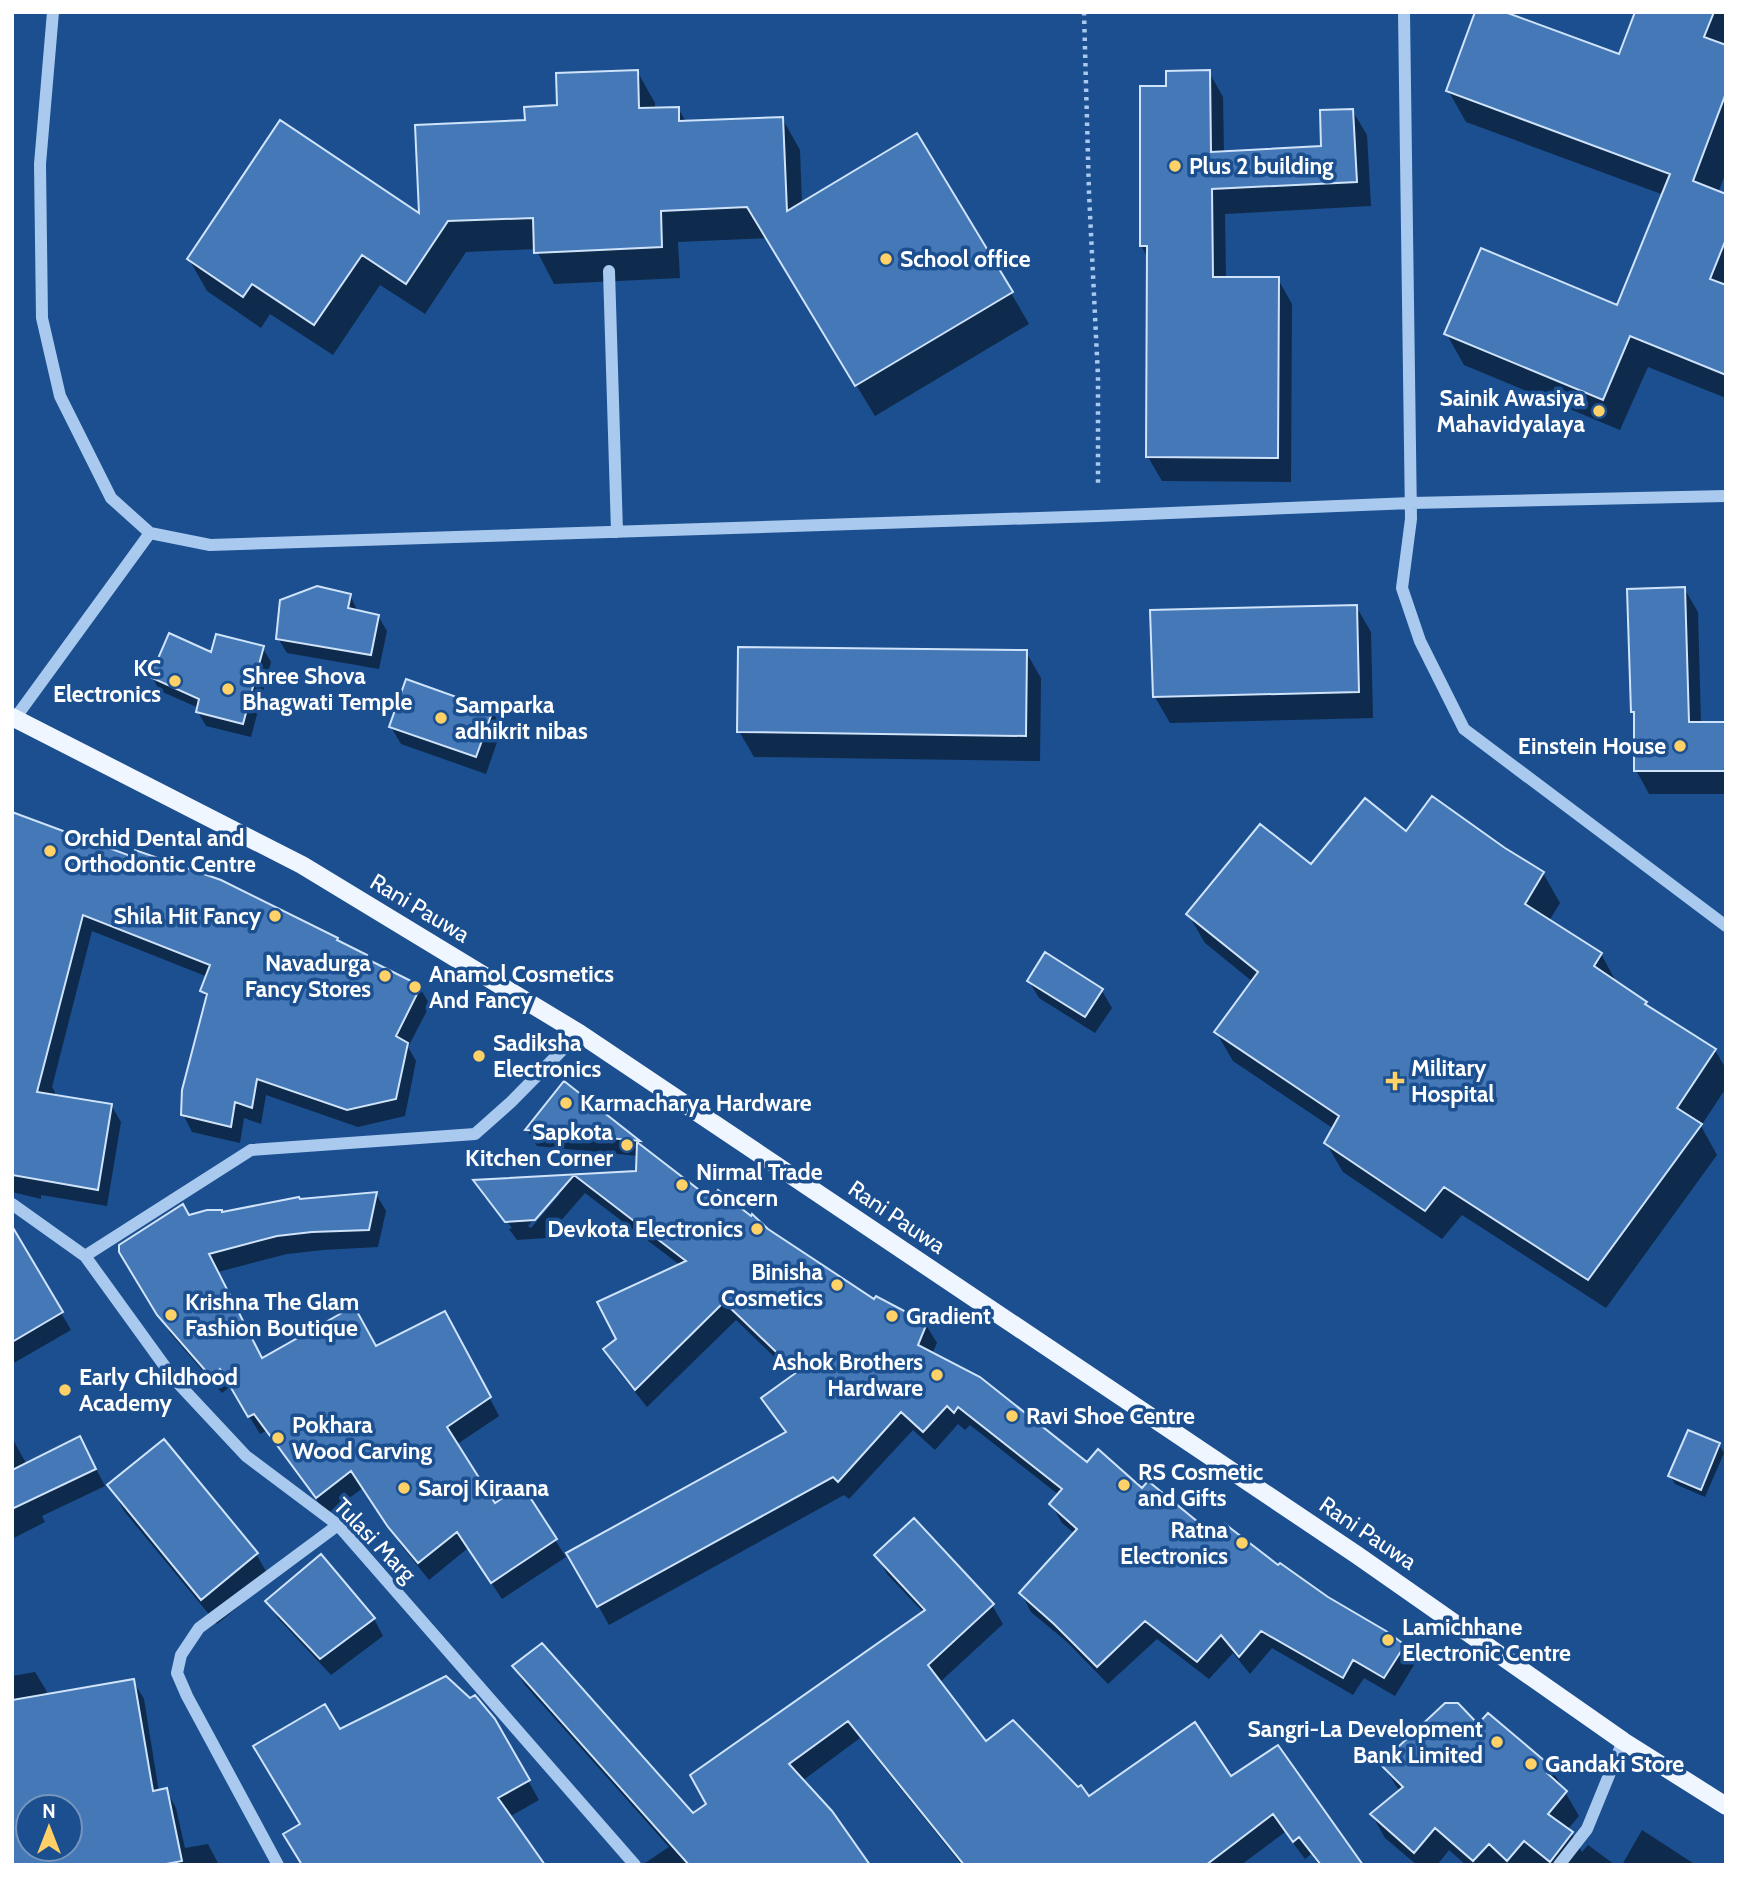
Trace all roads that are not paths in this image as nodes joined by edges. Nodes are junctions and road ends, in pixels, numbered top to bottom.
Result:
1 (53, 12) edge
2 (1404, 12) edge
3 (609, 271) dead end
4 (1726, 496) edge
5 (1411, 503) junction
6 (617, 532) junction
7 (150, 533) junction
8 (14, 717) edge
9 (1726, 926) edge
10 (579, 1033) junction
11 (12, 1204) edge
12 (85, 1256) junction
13 (338, 1525) junction
14 (1623, 1741) junction
15 (1726, 1806) edge
16 (278, 1865) edge
17 (635, 1865) edge
18 (1559, 1865) edge

1 - 7 street
2 - 5 street
3 - 6 street
4 - 5 street
5 - 6 street
5 - 9 street
6 - 7 street
7 - 8 street
8 - 10 main road, Rani Pauwa
10 - 12 street
10 - 14 main road, Rani Pauwa
11 - 12 street, Tulasi Marg
12 - 13 street, Tulasi Marg
13 - 16 street
13 - 17 street, Tulasi Marg
14 - 15 main road, Rani Pauwa
14 - 18 street

